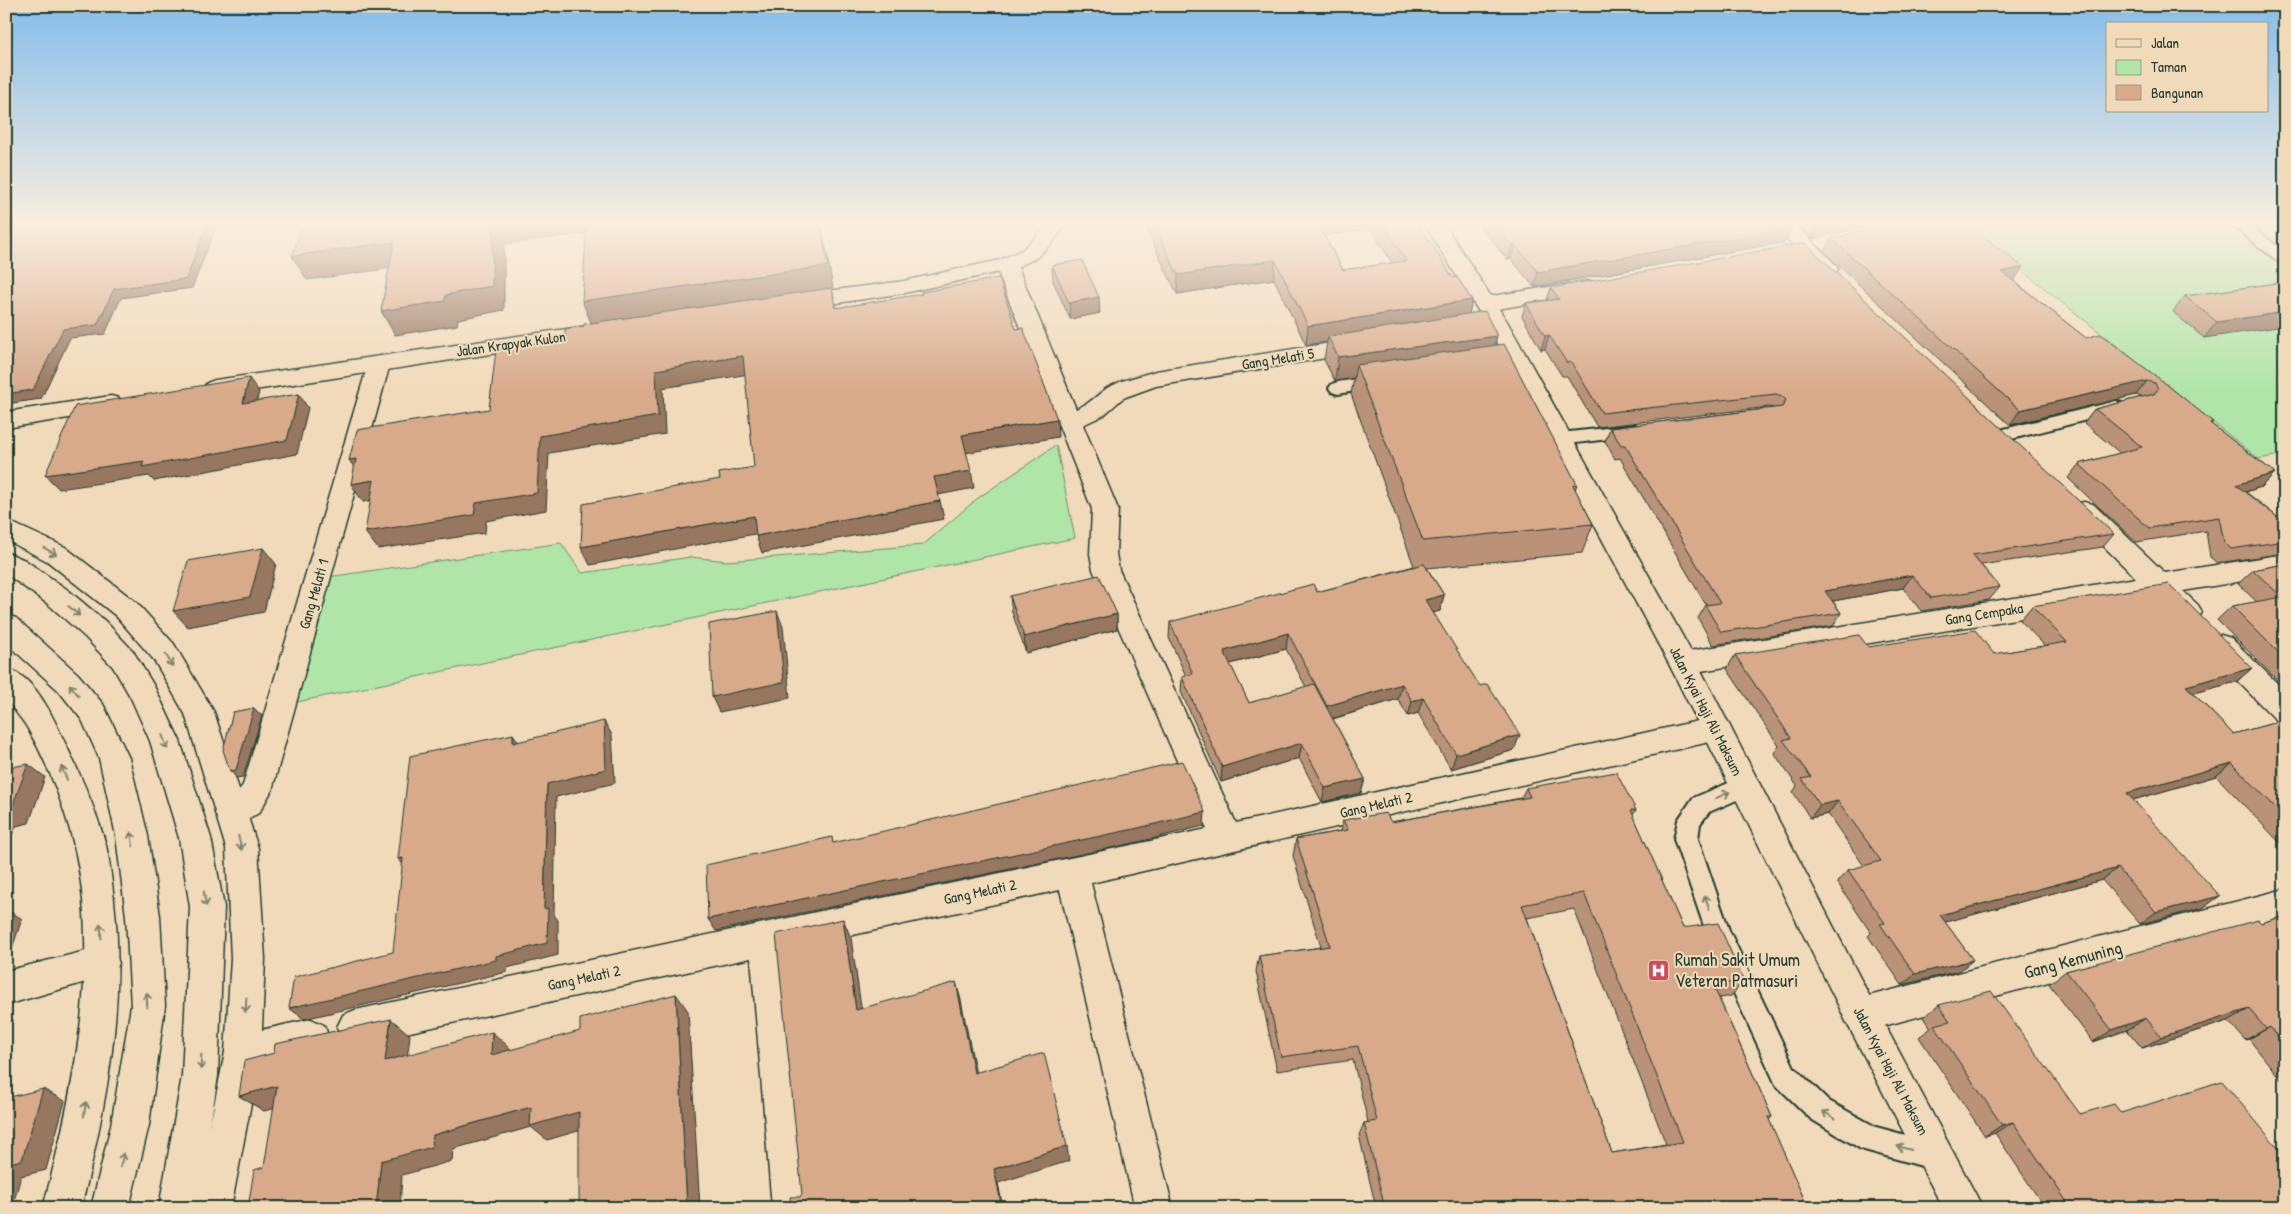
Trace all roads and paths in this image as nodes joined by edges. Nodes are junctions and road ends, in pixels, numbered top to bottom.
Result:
1 (967, 279) edge
2 (1011, 279) edge
3 (1466, 279) edge
4 (1838, 279) edge
5 (1840, 281) edge
6 (1607, 284) edge
7 (775, 306) edge
8 (1487, 317) junction
9 (617, 329) edge
10 (1380, 342) edge
11 (379, 364) junction
12 (1395, 380) edge
13 (1338, 388) dead end
14 (193, 392) edge
15 (134, 400) edge
16 (2136, 403) edge
17 (6, 420) edge
18 (1069, 422) junction
19 (1655, 428) edge
20 (1997, 428) joint
21 (1560, 439) junction
22 (2025, 455) edge
23 (2068, 496) edge
24 (6, 530) edge
25 (6, 562) edge
26 (2285, 564) edge
27 (2162, 585) junction
28 (6, 626) edge
29 (1682, 663) junction
30 (6, 679) edge
31 (2285, 710) edge
32 (1716, 729) junction
33 (1745, 786) junction
34 (231, 813) junction
35 (1227, 839) junction
36 (1072, 872) junction
37 (2285, 904) edge
38 (766, 938) junction
39 (102, 963) junction
40 (6, 988) edge
41 (1861, 1015) junction
42 (243, 1052) junction
43 (1936, 1156) junction
44 (62, 1208) edge
45 (110, 1208) edge
46 (178, 1208) edge
47 (212, 1208) edge
48 (791, 1208) edge
49 (1154, 1208) edge
50 (1964, 1208) edge

1 - 7 main road
2 - 18 main road
3 - 8 main road, Jalan Kyai Haji Ali Maksum
4 - 5 main road
6 - 8 main road
8 - 21 main road, Jalan Kyai Haji Ali Maksum
9 - 11 main road, Jalan Krapyak Kulon
10 - 18 main road, Gang Melati 5
11 - 14 main road, Jalan Krapyak Kulon
11 - 34 main road, Gang Melati 1
12 - 13 lane
15 - 17 main road
16 - 20 lane
18 - 35 main road
19 - 21 lane
20 - 22 main road
21 - 29 main road, Jalan Kyai Haji Ali Maksum
23 - 27 main road
24 -> 34 main road
25 -> 46 main road
26 - 27 main road, Gang Cempaka
27 - 29 main road, Gang Cempaka
27 - 31 main road
45 -> 28 main road
29 - 32 main road, Jalan Kyai Haji Ali Maksum
39 -> 30 main road
32 - 33 main road, Jalan Kyai Haji Ali Maksum
32 - 35 main road, Gang Melati 2
33 - 41 main road, Jalan Kyai Haji Ali Maksum
43 -> 33 lane
34 -> 42 main road
35 - 36 main road, Gang Melati 2
36 - 38 main road, Gang Melati 2
36 - 49 main road
37 - 41 main road, Gang Kemuning
38 - 42 main road, Gang Melati 2
38 - 48 main road
39 - 40 main road
44 -> 39 main road
41 - 43 main road, Jalan Kyai Haji Ali Maksum
42 - 47 main road
43 - 50 main road, Jalan Kyai Haji Ali Maksum

